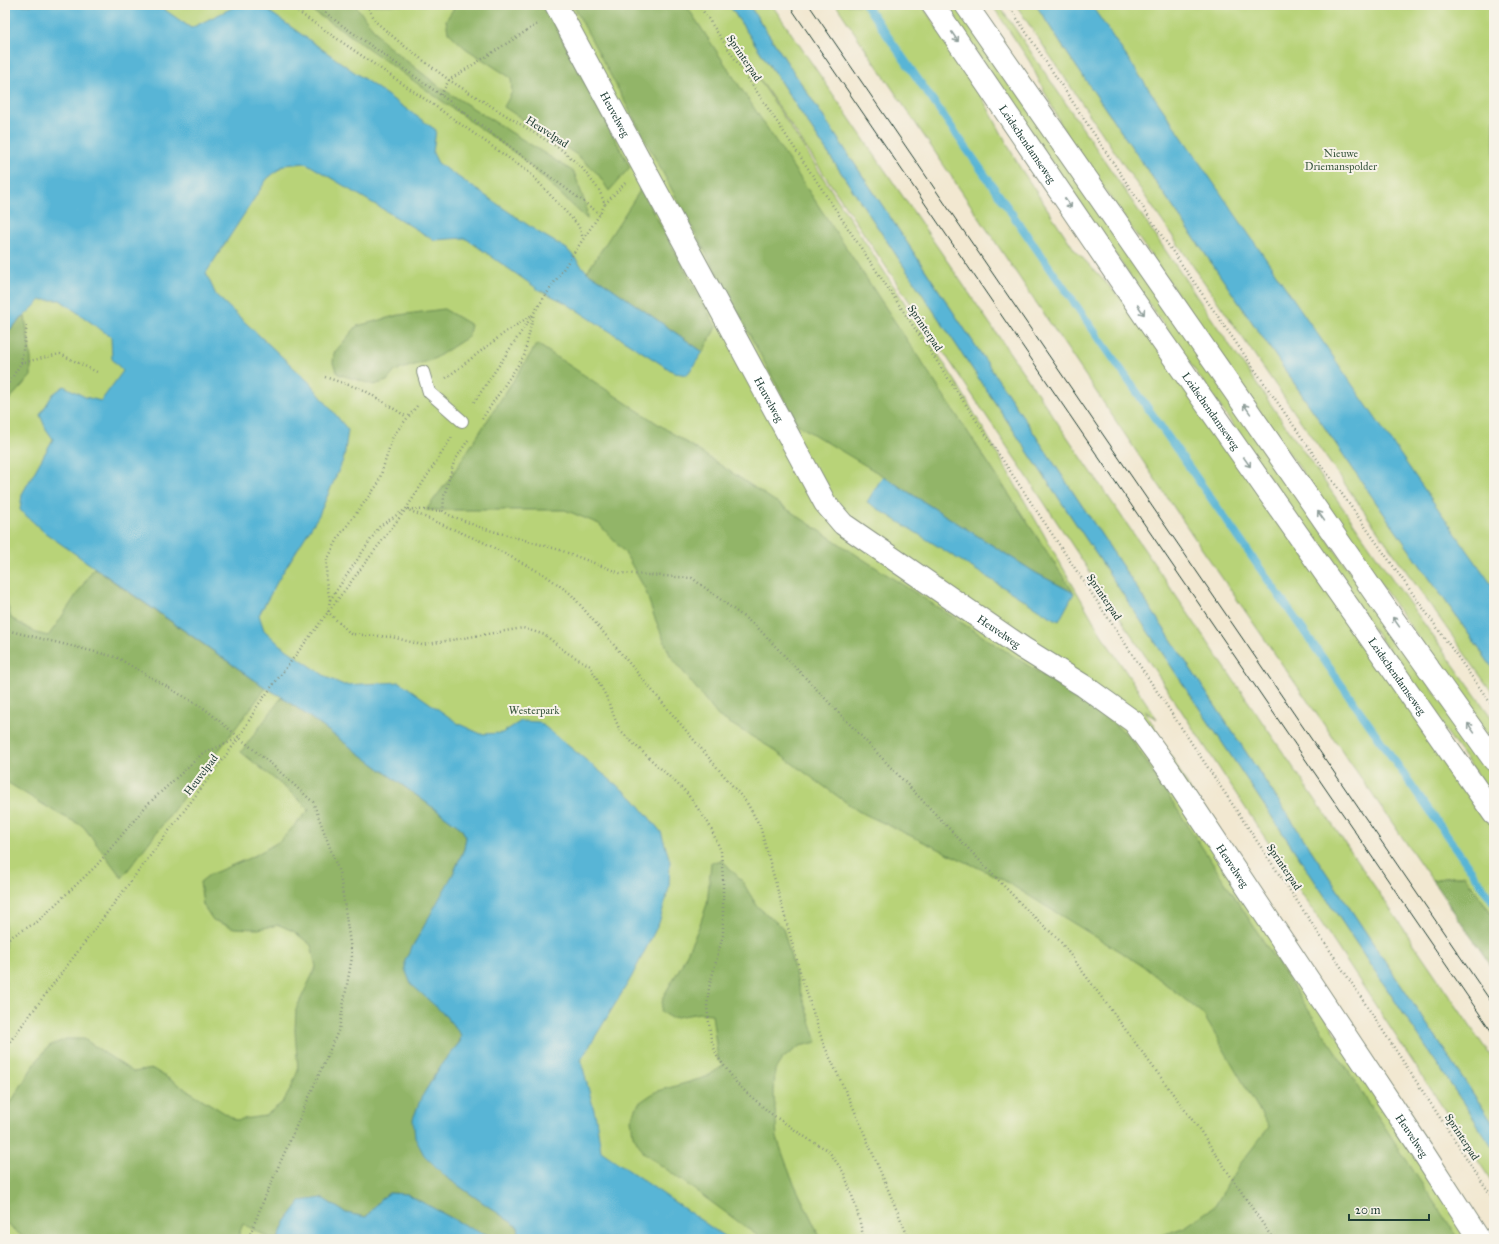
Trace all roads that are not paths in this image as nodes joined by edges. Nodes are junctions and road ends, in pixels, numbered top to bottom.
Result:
1 (933, 5) edge
2 (966, 5) edge
3 (558, 8) edge
4 (423, 372) dead end
5 (462, 421) dead end
6 (1494, 760) edge
7 (1494, 814) edge
8 (1479, 1239) edge

1 -> 7 main road, Leidschendamseweg
6 -> 2 main road
3 - 8 main road, Heuvelweg
4 - 5 lane

